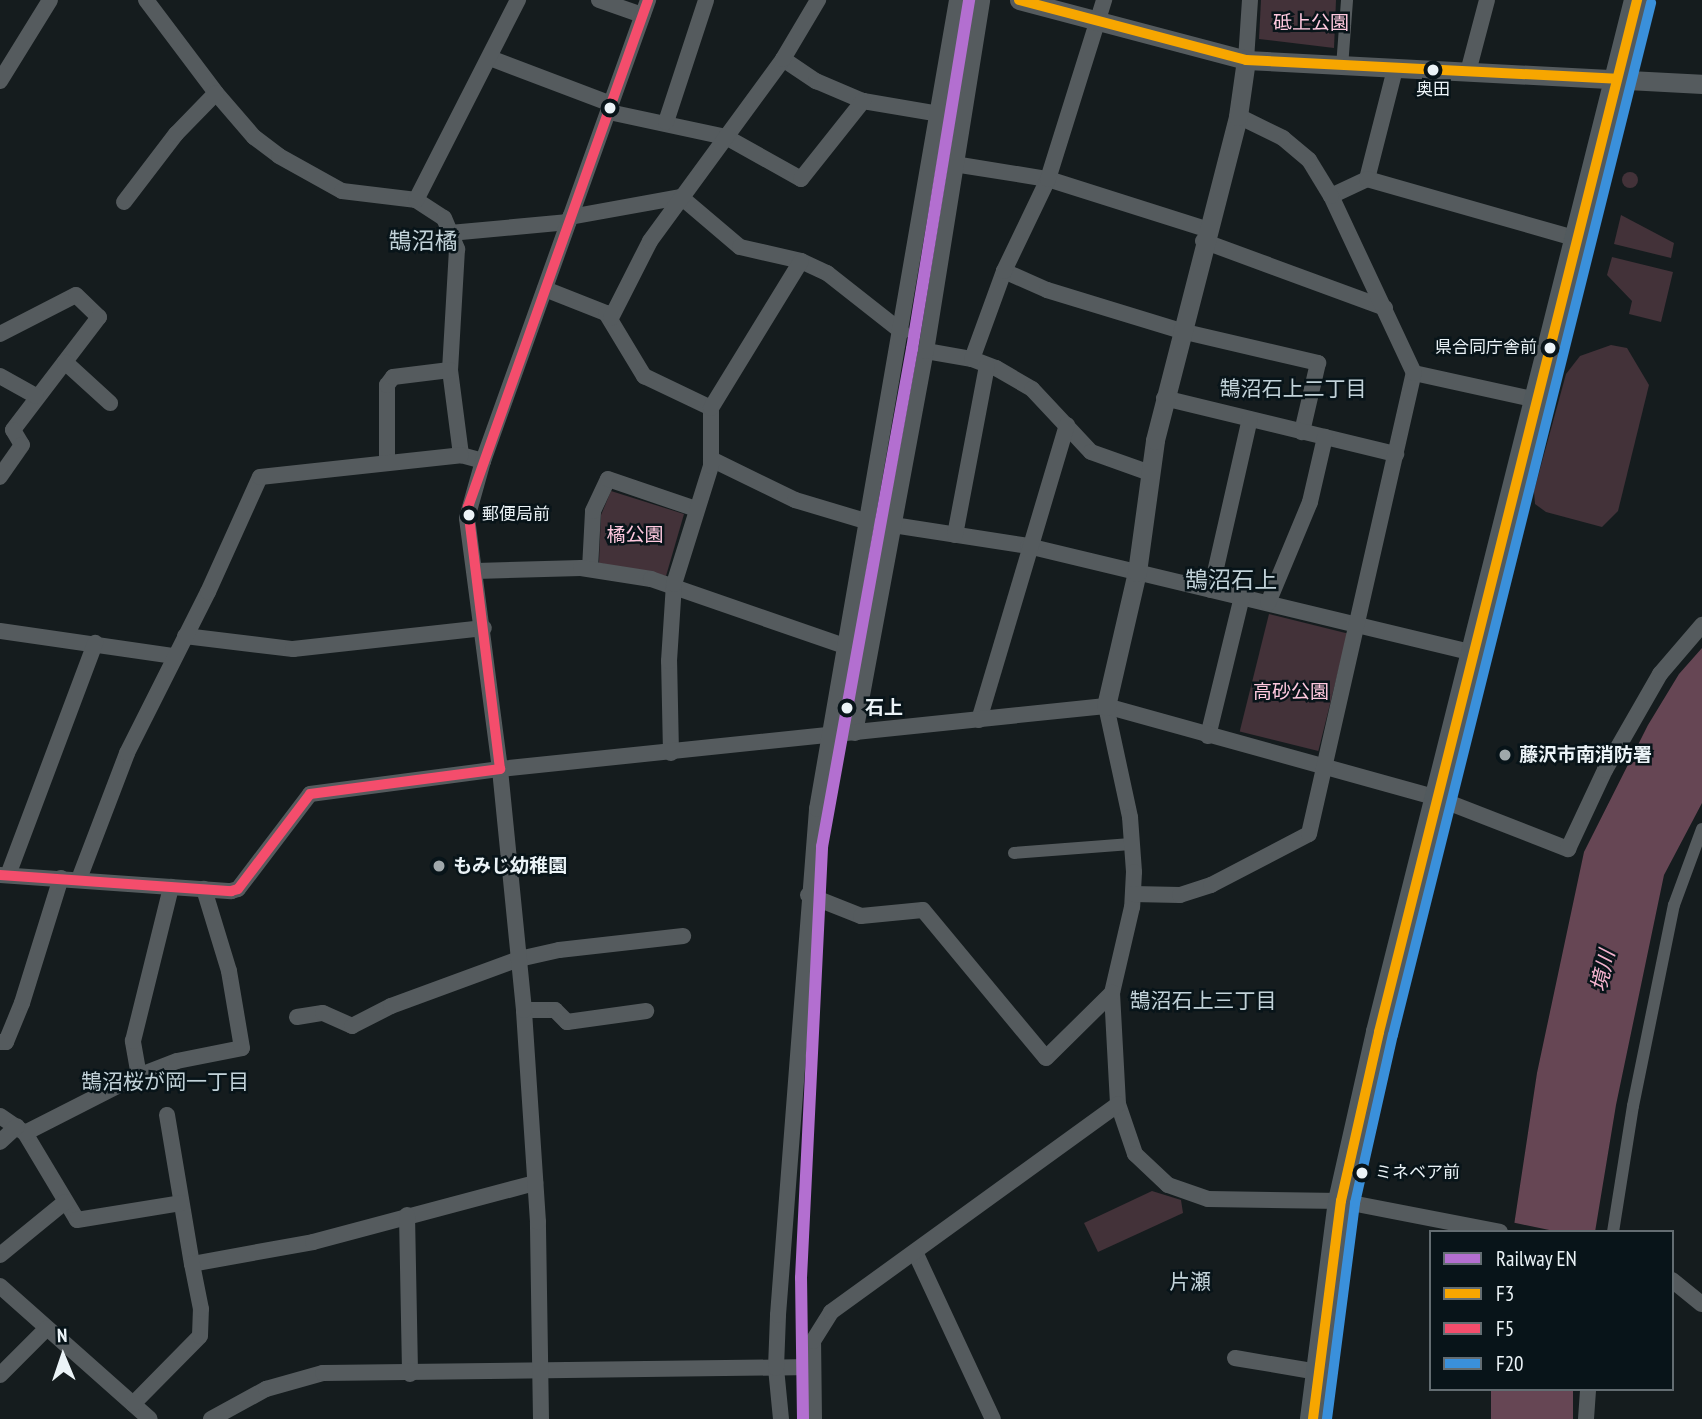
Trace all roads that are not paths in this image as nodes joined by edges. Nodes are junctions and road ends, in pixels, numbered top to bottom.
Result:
1 (50, 0) edge
2 (518, 0) edge
3 (599, 0) edge
4 (706, 0) edge
5 (818, 0) edge
6 (957, 0) edge
7 (982, 0) edge
8 (1019, 0) edge
9 (1104, 0) edge
10 (1250, 0) edge
11 (1347, 0) edge
12 (1487, 0) edge
13 (1637, 0) edge
14 (149, 1) edge
15 (645, 8) edge
16 (1097, 20) junction
17 (490, 58) junction
18 (783, 59) junction
19 (1246, 60) junction
20 (1342, 67) junction
21 (1395, 69) junction
22 (1468, 72) junction
23 (1617, 79) junction
24 (0, 81) edge
25 (1702, 84) edge
26 (216, 93) junction
27 (863, 101) junction
28 (610, 108) junction
29 (939, 114) junction
30 (1238, 116) junction
31 (666, 122) junction
32 (726, 137) junction
33 (954, 164) junction
34 (1048, 179) junction
35 (1367, 179) junction
36 (1331, 196) junction
37 (681, 197) junction
38 (416, 200) junction
39 (124, 202) dead end
40 (569, 220) junction
41 (450, 233) junction
42 (1205, 235) junction
43 (1577, 239) junction
44 (801, 261) junction
45 (1004, 271) junction
46 (545, 289) junction
47 (1385, 308) junction
48 (611, 318) junction
49 (1181, 331) junction
50 (902, 332) junction
51 (0, 334) edge
52 (926, 351) junction
53 (65, 362) junction
54 (979, 362) junction
55 (450, 370) junction
56 (1414, 373) junction
57 (0, 376) edge
58 (36, 396) junction
59 (1164, 398) junction
60 (1537, 400) junction
61 (110, 402) dead end
62 (711, 408) junction
63 (1250, 419) junction
64 (1067, 425) junction
65 (1302, 432) junction
66 (1325, 437) junction
67 (1396, 454) junction
68 (461, 455) junction
69 (711, 459) junction
70 (483, 461) junction
71 (387, 463) junction
72 (1150, 473) junction
73 (0, 477) edge
74 (696, 509) junction
75 (869, 522) junction
76 (893, 525) junction
77 (955, 535) junction
78 (1028, 546) junction
79 (590, 569) junction
80 (476, 571) junction
81 (1137, 572) junction
82 (674, 584) junction
83 (1211, 590) junction
84 (1242, 597) junction
85 (1268, 603) junction
86 (1357, 625) junction
87 (1702, 625) edge
88 (484, 628) junction
89 (0, 631) edge
90 (185, 636) junction
91 (94, 643) junction
92 (844, 646) junction
93 (1474, 653) junction
94 (174, 656) junction
95 (1106, 706) junction
96 (979, 720) junction
97 (855, 733) junction
98 (831, 736) junction
99 (1208, 736) junction
100 (671, 753) junction
101 (1324, 767) junction
102 (500, 769) junction
103 (1437, 798) junction
104 (1702, 829) edge
105 (1131, 844) junction
106 (1014, 853) dead end
107 (4, 875) edge
108 (61, 878) junction
109 (79, 879) junction
110 (171, 887) junction
111 (204, 889) junction
112 (1133, 894) junction
113 (808, 895) junction
114 (683, 936) dead end
115 (519, 959) junction
116 (1112, 993) junction
117 (524, 1010) junction
118 (646, 1011) dead end
119 (297, 1017) dead end
120 (0, 1042) edge
121 (139, 1076) junction
122 (1118, 1104) junction
123 (167, 1115) dead end
124 (0, 1116) edge
125 (21, 1130) junction
126 (0, 1142) edge
127 (536, 1183) junction
128 (1341, 1201) junction
129 (65, 1202) junction
130 (181, 1203) junction
131 (407, 1215) junction
132 (1490, 1230) edge
133 (1613, 1230) edge
134 (915, 1252) junction
135 (0, 1255) edge
136 (191, 1264) junction
137 (1674, 1281) edge
138 (0, 1286) edge
139 (1702, 1304) edge
140 (47, 1328) junction
141 (1235, 1358) dead end
142 (813, 1367) junction
143 (776, 1368) junction
144 (540, 1372) junction
145 (1318, 1372) junction
146 (410, 1374) junction
147 (0, 1375) edge
148 (1588, 1391) edge
149 (133, 1404) junction
150 (150, 1419) edge
151 (211, 1419) edge
152 (541, 1419) edge
153 (781, 1419) edge
154 (814, 1419) edge
155 (993, 1419) edge
156 (1313, 1419) edge
157 (1586, 1419) edge

1 - 24 street
2 - 17 street
3 - 15 street
4 - 31 street
5 - 18 street
6 - 29 street
7 - 33 street
8 - 16 street
9 - 16 street
10 - 19 street
11 - 20 street
12 - 22 street
13 - 23 highway
14 - 26 street
15 - 28 street
16 - 19 street
16 - 34 street
17 - 28 street
17 - 38 street
18 - 27 street
18 - 32 street
19 - 20 street
19 - 30 street
20 - 21 street
21 - 22 street
21 - 35 street
22 - 23 street
23 - 25 street
23 - 43 highway
26 - 38 street
26 - 39 street
27 - 29 street
27 - 32 street
28 - 31 street
28 - 40 street
29 - 50 street
30 - 36 street
30 - 42 street
31 - 32 street
32 - 37 street
33 - 34 street
33 - 52 street
34 - 42 street
34 - 45 street
35 - 36 street
35 - 43 street
36 - 47 street
37 - 40 street
37 - 44 street
37 - 48 street
38 - 41 street
40 - 41 street
40 - 46 street
41 - 55 street
42 - 47 street
42 - 49 street
43 - 60 highway
44 - 50 street
44 - 62 street
45 - 49 street
45 - 54 street
46 - 48 street
46 - 70 street
47 - 56 street
48 - 62 street
49 - 59 street
49 - 65 street
50 - 75 street
51 - 53 street
52 - 54 street
52 - 76 street
53 - 58 street
53 - 61 street
54 - 64 street
54 - 77 street
55 - 68 street
55 - 71 street
56 - 60 street
56 - 67 street
57 - 58 street
58 - 73 street
59 - 63 street
59 - 72 street
60 - 93 highway
62 - 69 street
63 - 65 street
63 - 83 street
64 - 72 street
64 - 78 street
65 - 66 street
66 - 67 street
66 - 85 street
67 - 86 street
68 - 70 street
68 - 71 street
69 - 74 street
69 - 75 street
70 - 80 street
71 - 90 street
72 - 81 street
74 - 79 street
74 - 82 street
75 - 92 street
76 - 77 street
76 - 97 street
77 - 78 street
78 - 81 street
78 - 96 street
79 - 80 street
79 - 82 street
80 - 88 street
81 - 83 street
81 - 95 street
82 - 92 street
82 - 100 street
83 - 84 street
84 - 85 street
84 - 99 street
85 - 86 street
86 - 93 street
86 - 101 street
87 - 103 street
88 - 90 street
88 - 102 street
89 - 91 street
90 - 94 street
91 - 94 street
91 - 107 street
92 - 98 street
93 - 103 highway
94 - 109 street
95 - 96 street
95 - 99 street
95 - 105 street
96 - 97 street
97 - 98 street
98 - 100 street
98 - 113 street
99 - 101 street
100 - 102 street
101 - 103 street
101 - 112 street
102 - 111 street
102 - 115 street
103 - 128 highway
104 - 133 street
105 - 106 street
105 - 112 street
107 - 108 street
108 - 109 street
108 - 120 street
109 - 110 street
110 - 111 street
110 - 121 street
111 - 121 street
112 - 116 street
113 - 116 street
113 - 143 street
114 - 115 street
115 - 117 street
115 - 119 street
116 - 122 street
117 - 118 street
117 - 127 street
121 - 125 street
122 - 128 street
122 - 134 street
123 - 130 street
124 - 125 street
125 - 126 street
125 - 129 street
127 - 131 street
127 - 144 street
128 - 132 street
128 - 145 highway
129 - 130 street
129 - 135 street
130 - 136 street
131 - 136 street
131 - 146 street
134 - 142 street
134 - 155 street
136 - 149 street
137 - 139 street
138 - 140 street
140 - 147 street
140 - 149 street
141 - 145 street
142 - 143 street
142 - 154 street
143 - 144 street
143 - 153 street
144 - 146 street
144 - 152 street
145 - 156 highway
146 - 151 street
148 - 157 street
149 - 150 street

